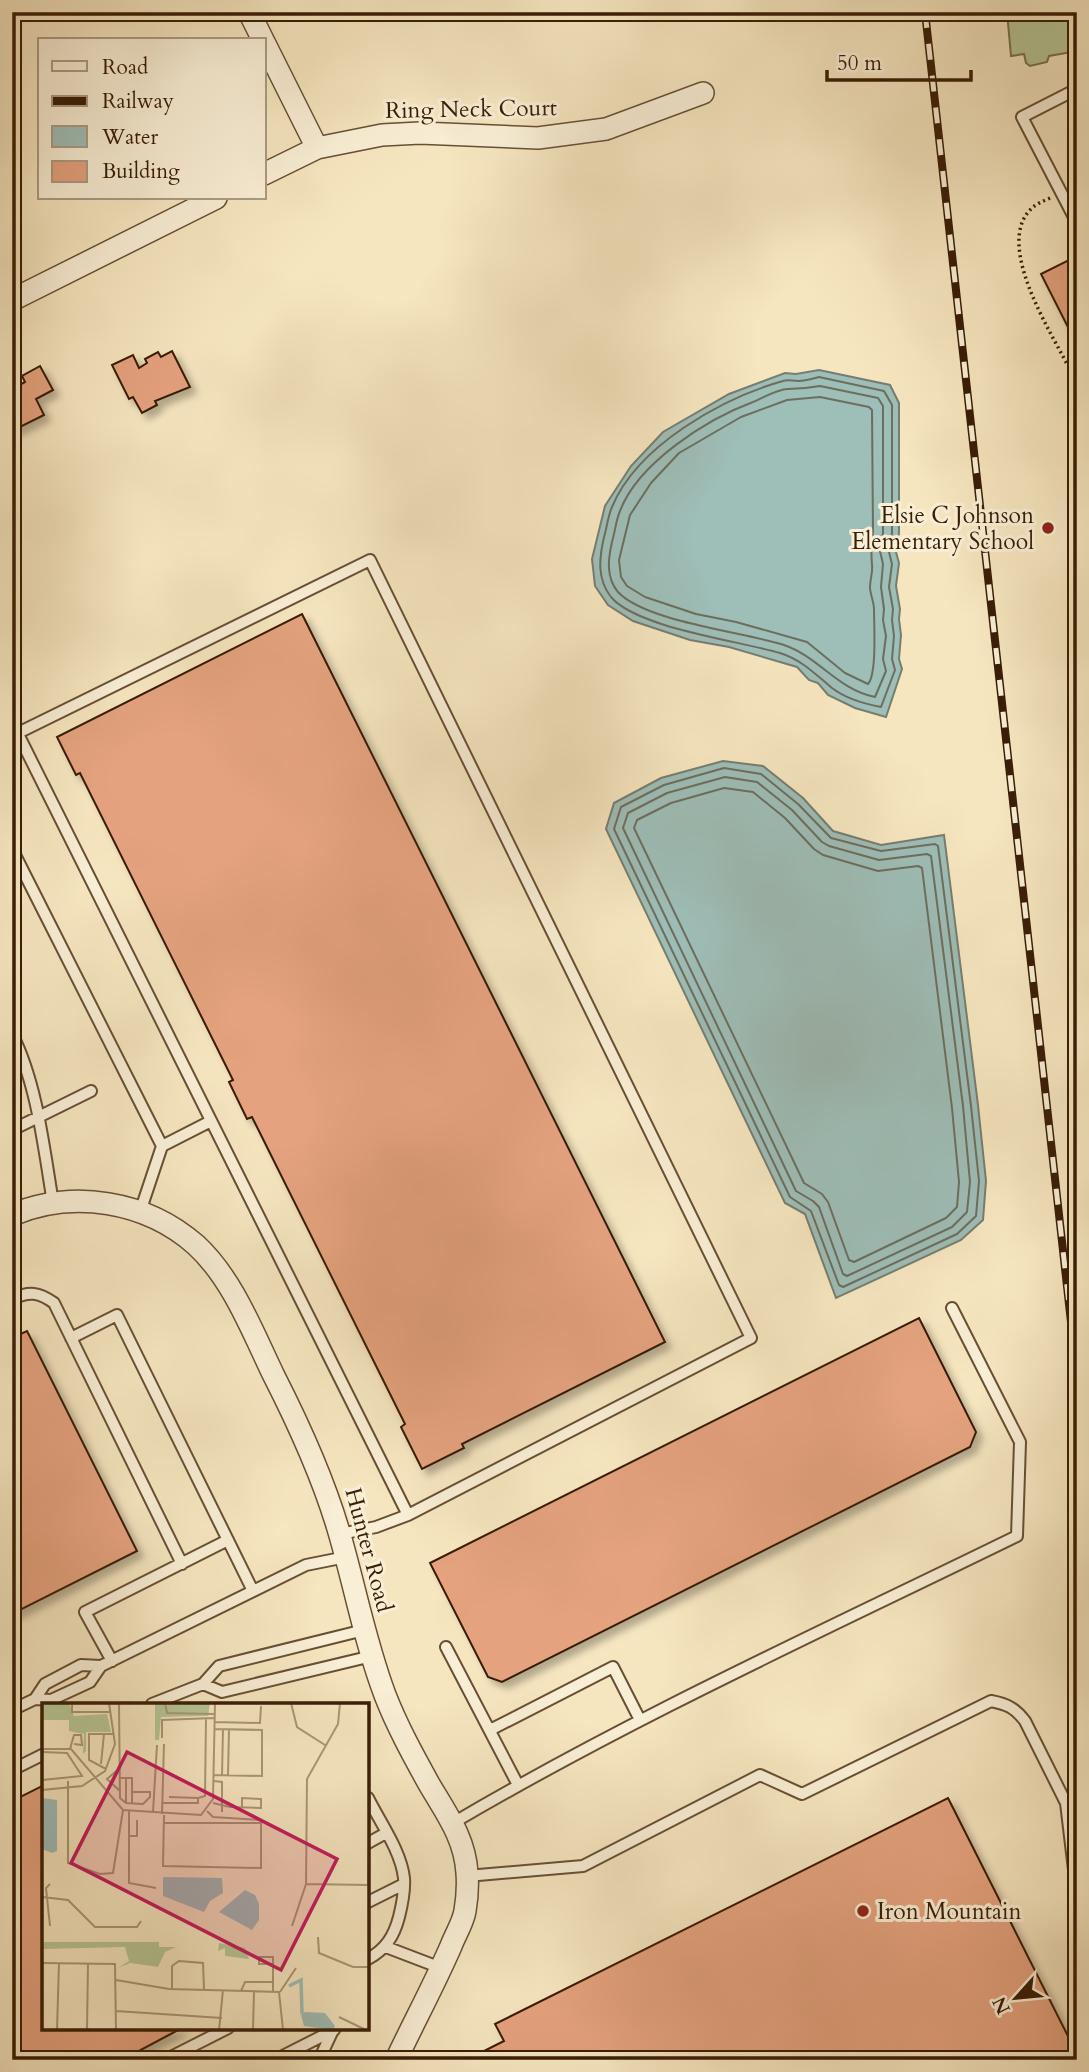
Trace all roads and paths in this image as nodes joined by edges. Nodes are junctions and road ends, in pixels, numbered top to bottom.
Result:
1 (249, 12) edge
2 (262, 38) edge
3 (266, 45) edge
4 (1077, 89) edge
5 (703, 93) dead end
6 (317, 148) junction
7 (266, 173) edge
8 (1060, 192) junction
9 (212, 200) edge
10 (1077, 223) edge
11 (12, 300) edge
12 (1067, 364) dead end
13 (15, 737) edge
14 (12, 849) edge
15 (12, 1034) edge
16 (91, 1091) dead end
17 (39, 1117) junction
18 (211, 1121) junction
19 (12, 1130) edge
20 (162, 1146) junction
21 (53, 1203) junction
22 (140, 1212) junction
23 (12, 1215) edge
24 (12, 1299) edge
25 (952, 1308) dead end
26 (71, 1338) junction
27 (408, 1515) junction
28 (340, 1534) junction
29 (229, 1541) junction
30 (346, 1557) junction
31 (182, 1564) junction
32 (253, 1591) junction
33 (364, 1630) junction
34 (446, 1647) dead end
35 (372, 1656) junction
36 (106, 1664) junction
37 (204, 1684) junction
38 (35, 1699) junction
39 (155, 1703) edge
40 (12, 1710) edge
41 (640, 1720) junction
42 (489, 1730) junction
43 (42, 1755) edge
44 (12, 1770) edge
45 (518, 1785) junction
46 (369, 1800) edge
47 (453, 1823) junction
48 (386, 1833) junction
49 (369, 1842) edge
50 (467, 1875) junction
51 (404, 1884) junction
52 (1077, 1895) edge
53 (369, 1902) edge
54 (386, 1947) junction
55 (369, 1958) edge
56 (441, 1968) junction
57 (225, 2030) edge
58 (332, 2030) edge
59 (334, 2030) edge
60 (165, 2060) edge
61 (275, 2060) edge
62 (319, 2060) edge
63 (396, 2060) edge

1 - 2 street
3 - 6 street
4 - 8 lane
5 - 6 street, Ring Neck Court
6 - 7 street, Ring Neck Court
8 - 10 lane
8 - 12 path
9 - 11 street
13 - 18 lane
13 - 27 lane
14 - 20 lane
15 - 17 lane
16 - 17 lane
17 - 19 lane
17 - 21 lane
18 - 20 lane
18 - 27 lane
20 - 22 lane
21 - 22 street, Hunter Road
21 - 23 street, Hunter Road
22 - 28 street, Hunter Road
24 - 26 lane
25 - 41 lane
26 - 29 lane
26 - 31 lane
27 - 28 lane
28 - 30 street, Hunter Road
29 - 31 lane
29 - 32 lane
30 - 32 lane
30 - 33 street, Hunter Road
31 - 36 lane
32 - 36 lane
33 - 35 street, Hunter Road
33 - 37 lane
34 - 42 lane
35 - 37 lane
35 - 47 street, Hunter Road
36 - 38 lane
36 - 38 lane
37 - 39 lane
38 - 40 lane
41 - 42 lane
41 - 45 lane
42 - 45 lane
43 - 44 lane
45 - 47 lane
46 - 48 lane
47 - 50 street, Hunter Road
48 - 49 lane
48 - 51 lane
50 - 52 lane
50 - 56 street, Hunter Road
51 - 53 lane
51 - 54 lane
54 - 55 lane
54 - 56 lane
56 - 63 street, Hunter Road
57 - 60 lane
58 - 61 lane
59 - 62 lane

